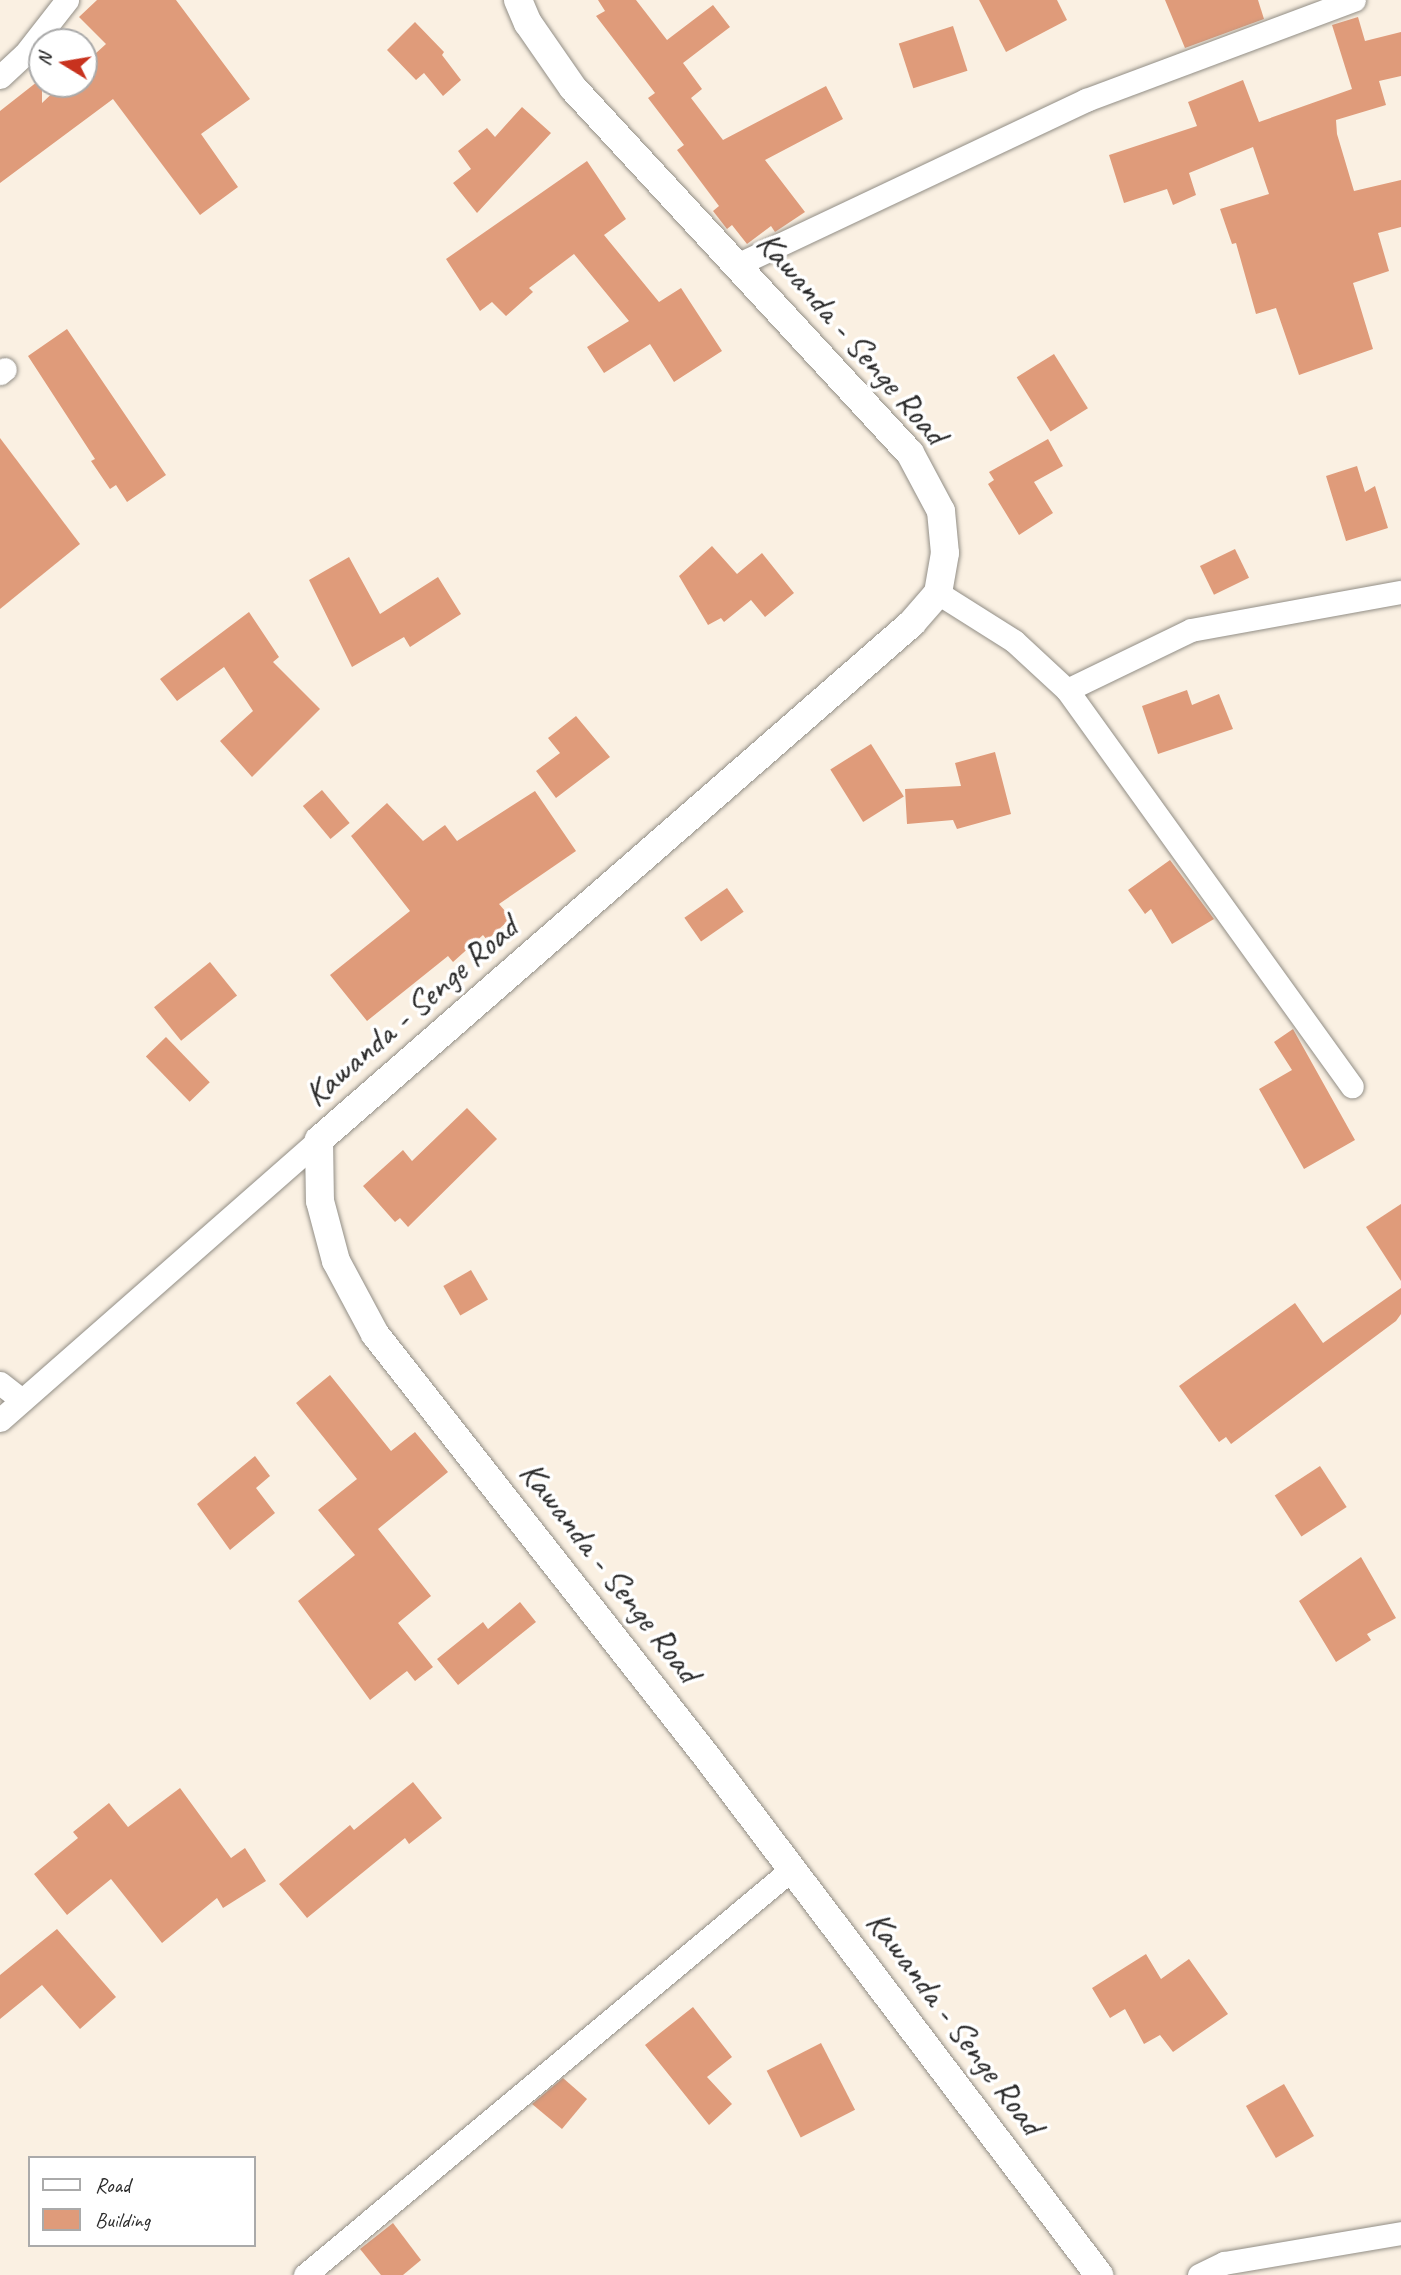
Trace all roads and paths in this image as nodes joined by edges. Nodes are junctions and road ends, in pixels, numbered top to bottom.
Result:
1 (67, 0) edge
2 (518, 0) edge
3 (1354, 0) edge
4 (0, 77) edge
5 (739, 264) junction
6 (1401, 592) edge
7 (937, 593) junction
8 (1067, 690) junction
9 (1352, 1086) dead end
10 (319, 1140) junction
11 (0, 1383) edge
12 (22, 1400) junction
13 (0, 1420) edge
14 (792, 1869) junction
15 (1401, 2233) edge
16 (305, 2275) edge
17 (1098, 2275) edge
18 (1199, 2275) edge

1 - 4 street
2 - 5 street, Kawanda - Senge Road
3 - 5 street
5 - 7 street, Kawanda - Senge Road
6 - 8 street
7 - 8 street
7 - 10 street, Kawanda - Senge Road
8 - 9 street
10 - 12 street
10 - 14 street, Kawanda - Senge Road
11 - 12 street
12 - 13 street
14 - 16 street
14 - 17 street, Kawanda - Senge Road
15 - 18 street

